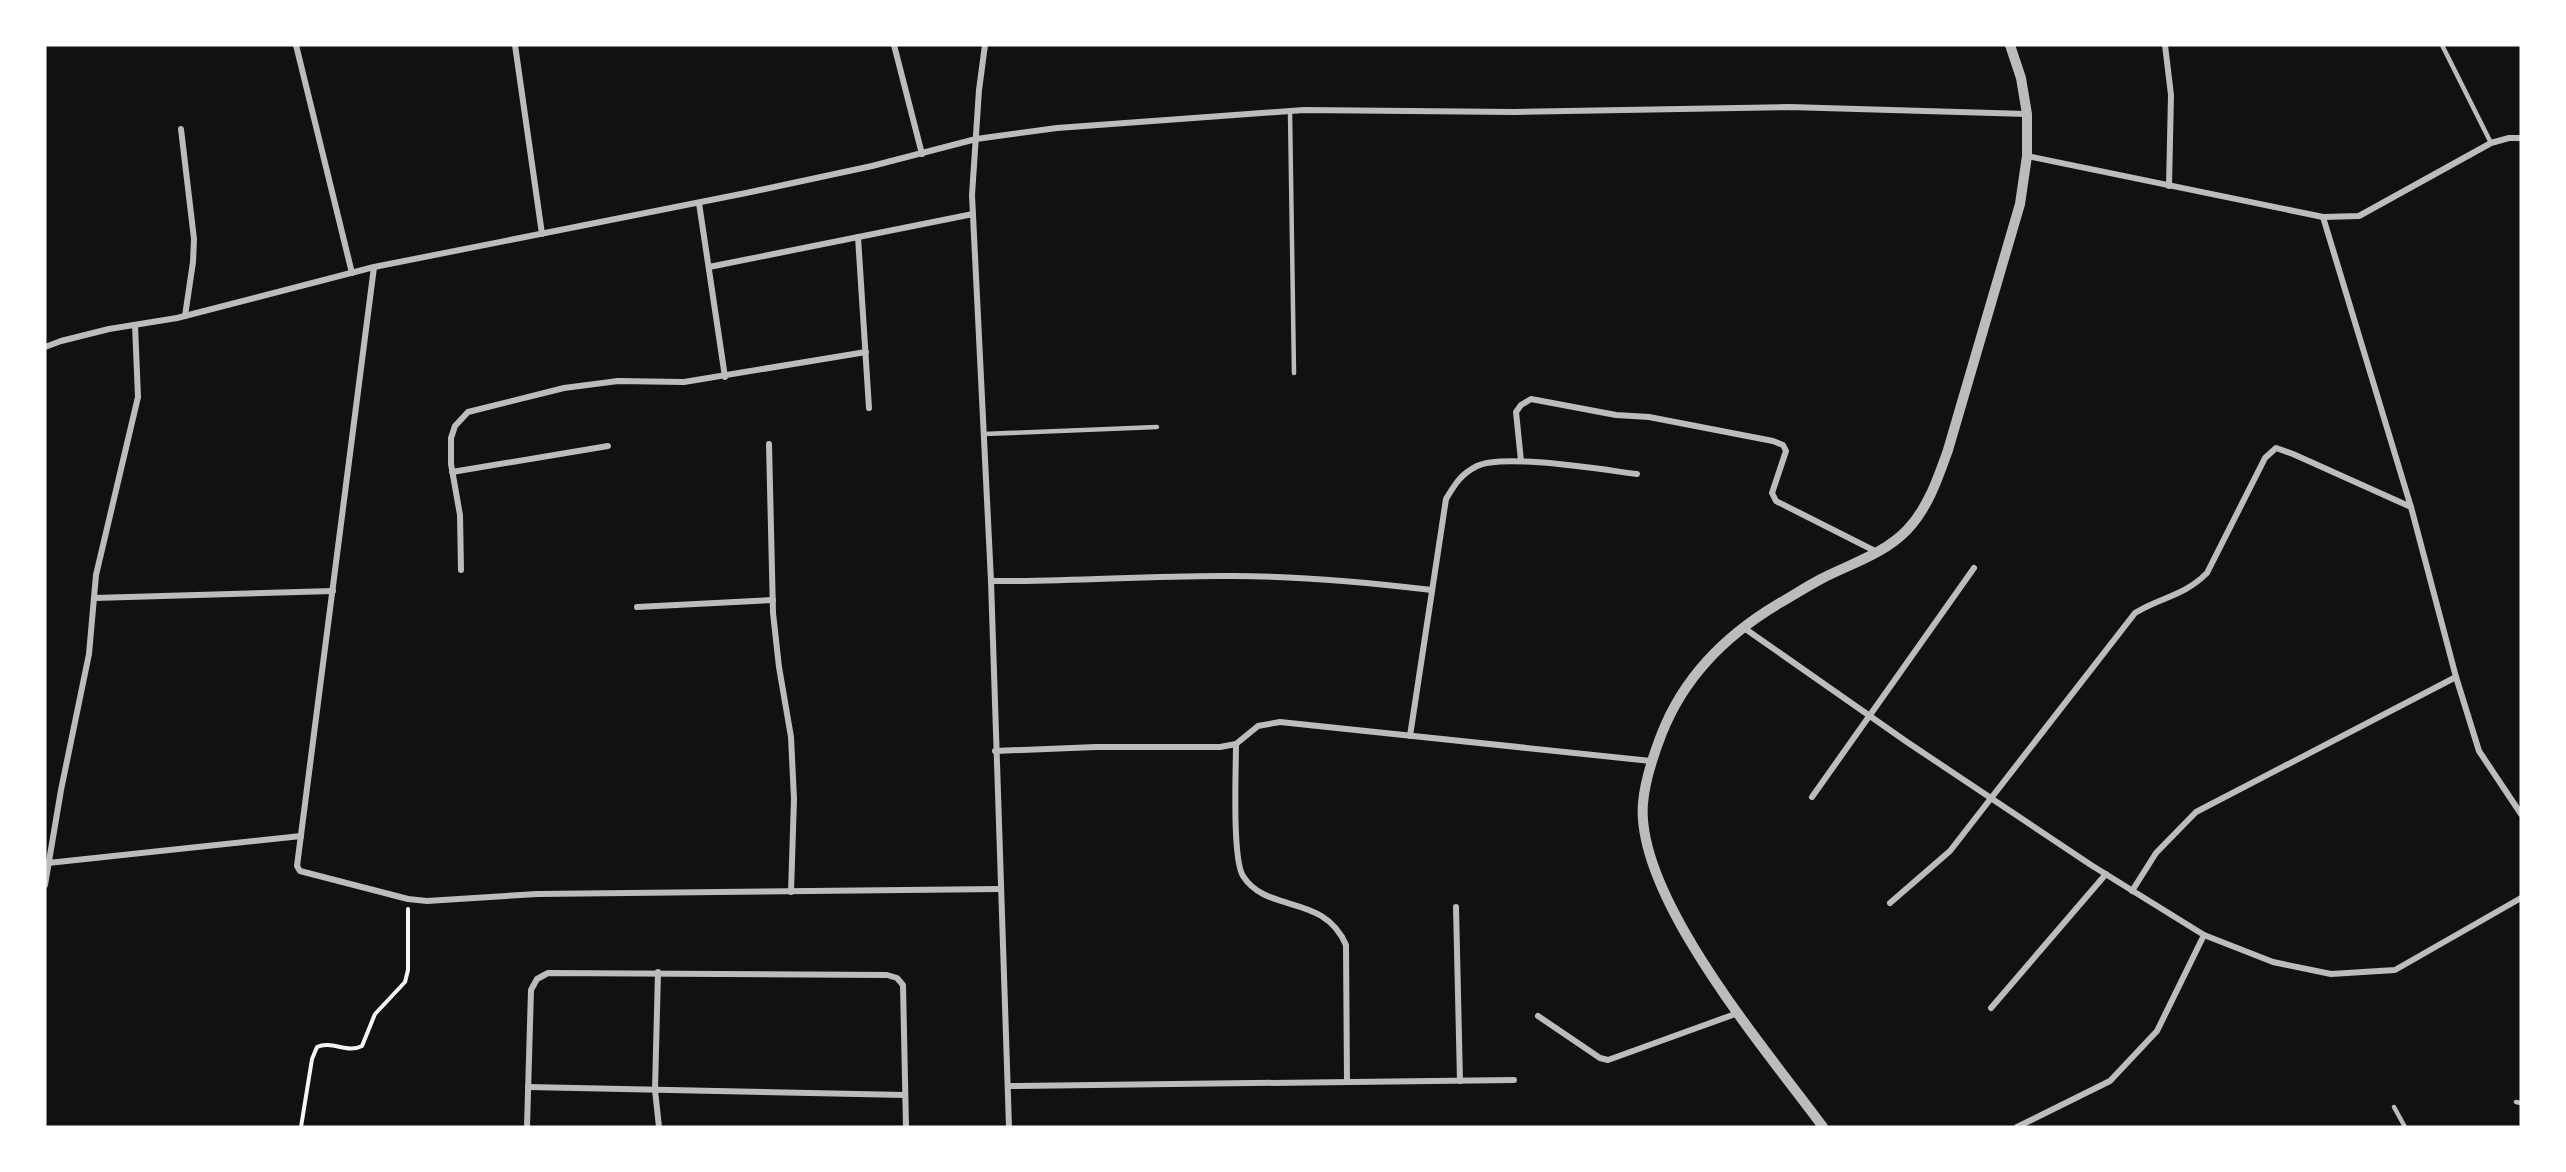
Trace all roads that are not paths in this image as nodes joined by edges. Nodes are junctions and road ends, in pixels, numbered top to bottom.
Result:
1 (296, 45) edge
2 (514, 45) edge
3 (894, 45) edge
4 (985, 45) edge
5 (2010, 45) edge
6 (2165, 45) edge
7 (2442, 45) edge
8 (1290, 111) junction
9 (2027, 114) junction
10 (181, 129) dead end
11 (2521, 138) edge
12 (976, 139) junction
13 (2492, 143) junction
14 (922, 154) junction
15 (2027, 156) junction
16 (2169, 186) junction
17 (699, 203) junction
18 (973, 214) junction
19 (2323, 217) junction
20 (542, 234) junction
21 (858, 237) junction
22 (374, 267) junction
23 (709, 267) junction
24 (352, 273) junction
25 (185, 316) junction
26 (135, 325) junction
27 (45, 347) edge
28 (866, 352) junction
29 (1294, 373) dead end
30 (725, 377) junction
31 (869, 408) dead end
32 (1157, 427) dead end
33 (984, 434) junction
34 (769, 444) dead end
35 (608, 446) dead end
36 (1521, 461) junction
37 (452, 472) junction
38 (1637, 474) dead end
39 (2411, 507) junction
40 (1878, 552) junction
41 (1974, 568) dead end
42 (461, 570) dead end
43 (991, 581) junction
44 (1432, 590) junction
45 (333, 591) junction
46 (93, 598) junction
47 (774, 600) junction
48 (637, 607) dead end
49 (1744, 627) junction
50 (2456, 676) junction
51 (1868, 715) junction
52 (1410, 736) junction
53 (1236, 744) junction
54 (995, 751) junction
55 (1651, 761) junction
56 (1812, 797) dead end
57 (1990, 798) junction
58 (2521, 814) edge
59 (301, 836) junction
60 (48, 863) junction
61 (2106, 874) junction
62 (45, 885) edge
63 (1000, 890) junction
64 (2132, 891) junction
65 (791, 892) junction
66 (2521, 898) edge
67 (1890, 903) dead end
68 (1456, 907) dead end
69 (2204, 935) junction
70 (658, 972) junction
71 (1991, 1008) dead end
72 (1739, 1013) junction
73 (1538, 1016) dead end
74 (1514, 1080) dead end
75 (1460, 1081) junction
76 (1347, 1082) junction
77 (1008, 1086) junction
78 (528, 1087) junction
79 (655, 1090) junction
80 (905, 1095) junction
81 (2394, 1107) dead end
82 (527, 1127) edge
83 (659, 1127) edge
84 (906, 1127) edge
85 (1010, 1127) edge
86 (1823, 1127) edge
87 (2017, 1127) edge
88 (2405, 1127) edge

1 - 24 street
2 - 20 street
3 - 14 street
4 - 12 street
5 - 9 street
6 - 16 street
7 - 13 lane
8 - 9 street
8 - 12 street
8 - 29 lane
9 - 15 street
10 - 25 street
11 - 13 street
12 - 14 street
12 - 18 street
13 - 19 street
14 - 17 street
15 - 16 street
15 - 40 street
16 - 19 street
17 - 20 street
17 - 23 street
18 - 21 street
18 - 33 street
19 - 39 street
20 - 22 street
21 - 23 street
21 - 28 street
22 - 24 street
22 - 45 street
23 - 30 street
24 - 25 street
25 - 26 street
26 - 27 street
26 - 46 street
28 - 30 street
28 - 31 street
30 - 37 street
32 - 33 lane
33 - 43 street
34 - 47 street
35 - 37 street
36 - 38 street
36 - 40 street
36 - 44 street
37 - 42 street
39 - 50 street
39 - 57 street
40 - 49 street
41 - 51 street
43 - 44 street
43 - 54 street
44 - 52 street
45 - 46 street
45 - 59 street
46 - 60 street
47 - 48 street
47 - 65 street
49 - 51 street
49 - 55 street
50 - 58 street
50 - 64 street
51 - 56 street
51 - 57 street
52 - 53 street
52 - 55 street
53 - 54 street
53 - 76 street
54 - 63 street
55 - 72 street
57 - 61 street
57 - 67 street
59 - 60 street
59 - 65 street
60 - 62 street
61 - 64 street
61 - 71 street
63 - 65 street
63 - 77 street
64 - 69 street
66 - 69 street
68 - 75 street
69 - 87 street
70 - 78 street
70 - 79 street
70 - 80 street
72 - 73 street
72 - 86 street
74 - 75 street
75 - 76 street
76 - 77 street
77 - 85 street
78 - 79 street
78 - 82 street
79 - 80 street
79 - 83 street
80 - 84 street
81 - 88 lane

